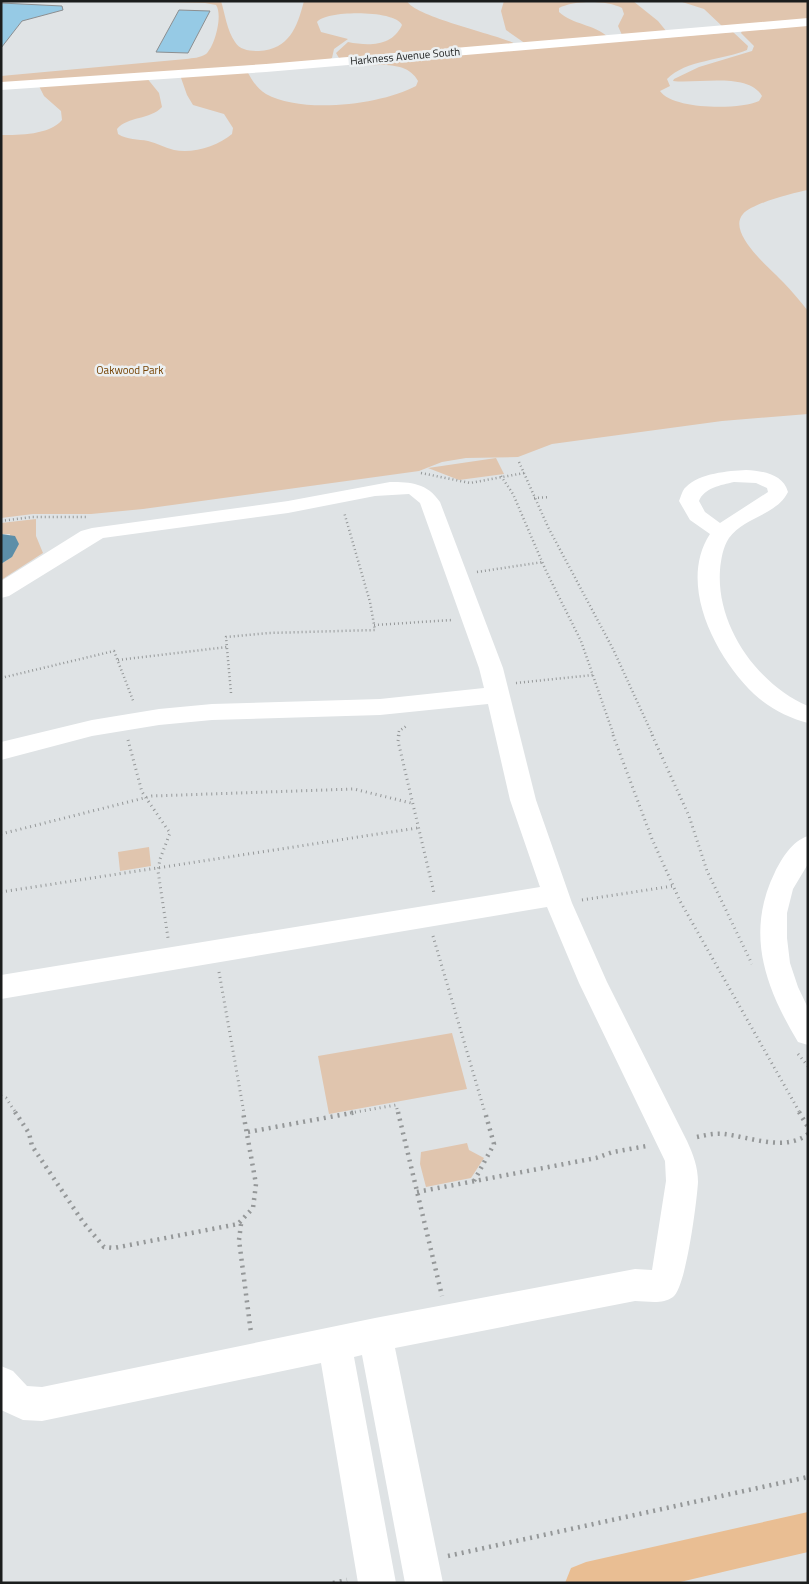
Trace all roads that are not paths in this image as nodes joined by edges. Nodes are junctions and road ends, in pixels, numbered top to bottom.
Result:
1 (808, 22) edge
2 (1, 86) edge
3 (722, 532) dead end
4 (1, 591) edge
5 (497, 690) junction
6 (808, 715) edge
7 (1, 751) edge
8 (808, 846) edge
9 (558, 899) junction
10 (1, 987) edge
11 (800, 1040) edge
12 (375, 1335) junction
13 (335, 1344) junction
14 (1, 1383) edge
15 (808, 1532) edge
16 (433, 1570) edge
17 (365, 1580) edge
18 (586, 1583) edge

1 - 2 street, Harkness Avenue South
3 - 6 street
4 - 5 street
5 - 7 street
5 - 9 street
8 - 11 street
9 - 10 street
9 - 12 street
12 - 13 street
12 - 16 street
13 - 14 street
13 - 17 street
15 - 18 main road

